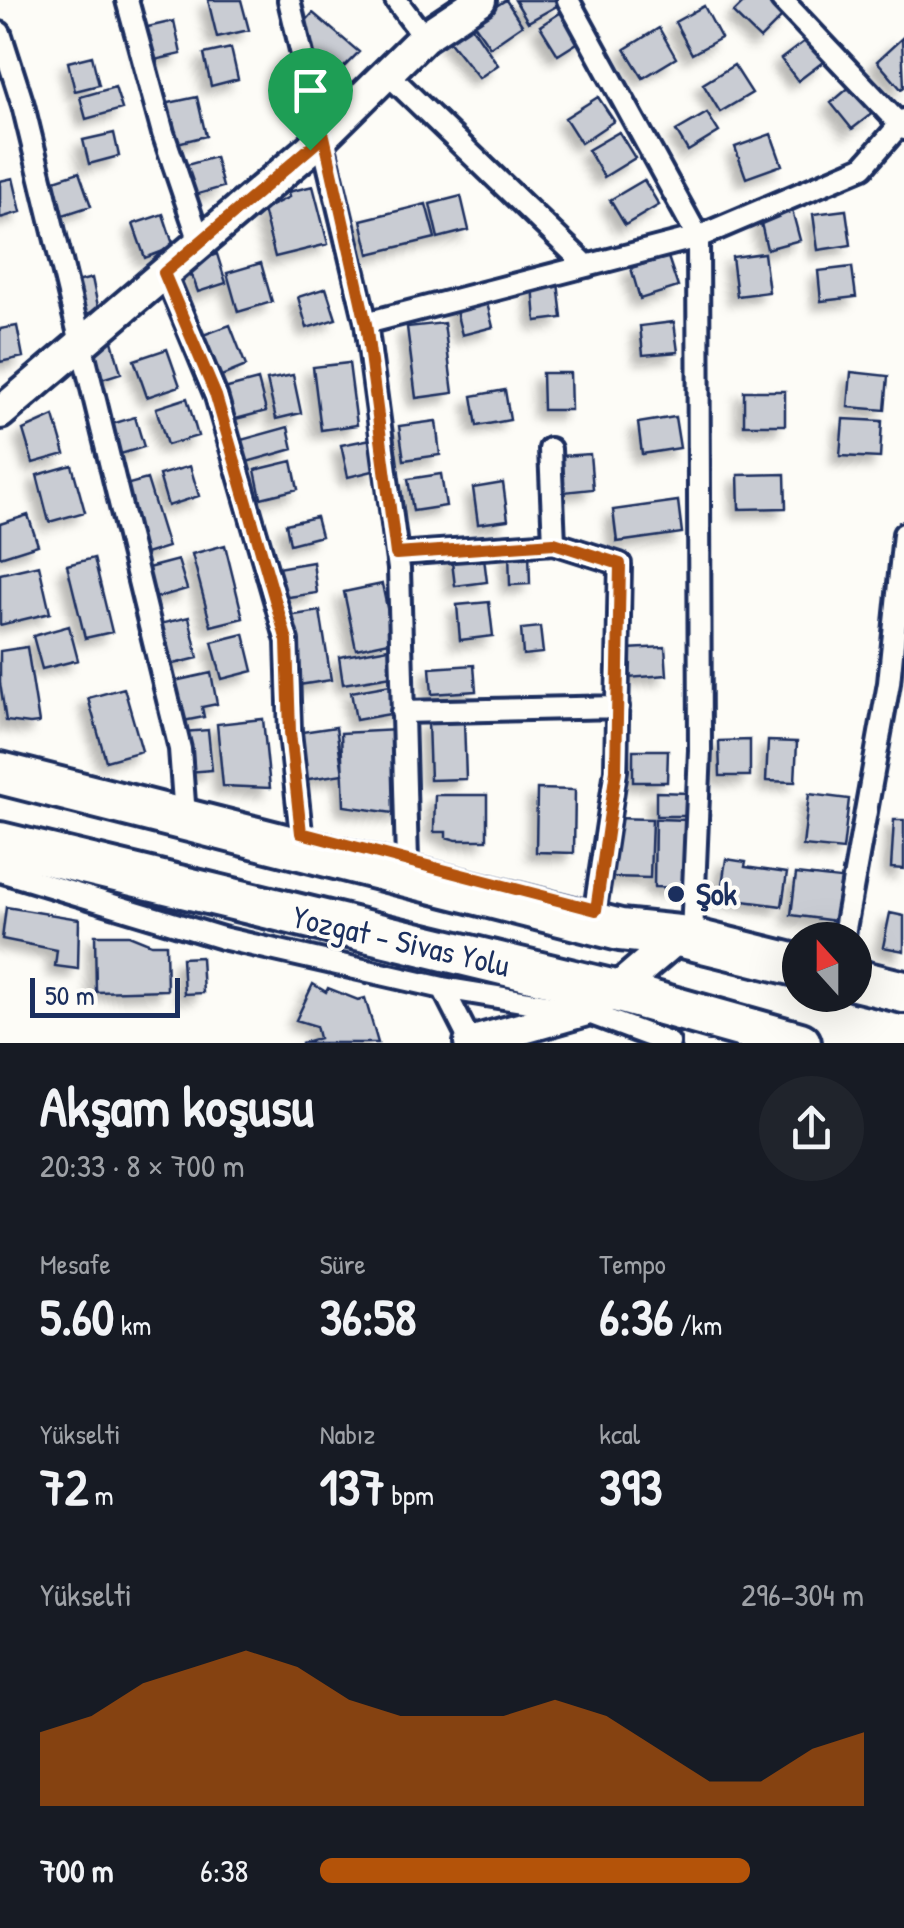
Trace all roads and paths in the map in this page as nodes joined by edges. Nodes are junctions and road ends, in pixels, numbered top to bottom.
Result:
1 (127, 0) edge
2 (289, 0) edge
3 (396, 0) edge
4 (480, 0) edge
5 (568, 0) edge
6 (782, 0) edge
7 (0, 32) edge
8 (424, 37) junction
9 (387, 73) junction
10 (903, 125) edge
11 (324, 136) junction
12 (698, 238) junction
13 (200, 242) junction
14 (587, 266) junction
15 (164, 273) junction
16 (366, 324) junction
17 (80, 345) junction
18 (0, 413) edge
19 (550, 449) dead end
20 (904, 534) edge
21 (554, 543) junction
22 (396, 554) junction
23 (900, 614) edge
24 (618, 708) junction
25 (402, 712) junction
26 (0, 754) edge
27 (0, 773) edge
28 (184, 803) junction
29 (301, 833) junction
30 (0, 843) edge
31 (406, 861) junction
32 (0, 872) edge
33 (594, 916) junction
34 (846, 922) edge
35 (685, 935) junction
36 (782, 959) edge
37 (872, 980) edge
38 (444, 988) junction
39 (904, 988) edge
40 (599, 1001) junction
41 (713, 1033) edge
42 (471, 1043) edge
43 (669, 1043) edge
44 (800, 1043) edge

1 - 13 street
2 - 11 street
3 - 8 street
4 - 8 street
5 - 12 street
6 - 10 street
7 - 17 street
8 - 9 street
9 - 11 street
9 - 14 street
10 - 12 street
11 - 13 street
11 - 16 street
12 - 14 street
12 - 35 street
13 - 15 street
14 - 16 street
15 - 17 street
15 - 29 street
16 - 22 street
17 - 18 street
17 - 28 street
19 - 21 street
20 - 23 street
21 - 22 street
21 - 24 street
22 - 25 street
23 - 34 street
24 - 25 street
24 - 33 street
25 - 31 street
26 - 28 street
27 - 33 highway, Yozgat - Sivas Yolu
28 - 29 street
29 - 31 street
30 - 40 highway, Yozgat - Sivas Yolu
31 - 33 street
32 - 38 street
33 - 35 highway, Yozgat - Sivas Yolu
35 - 36 highway, Yozgat - Sivas Yolu
35 - 40 street
37 - 39 highway
38 - 40 street
38 - 42 street
40 - 41 highway, Yozgat - Sivas Yolu
40 - 42 street
40 - 43 street
41 - 44 highway, Yozgat - Sivas Yolu

